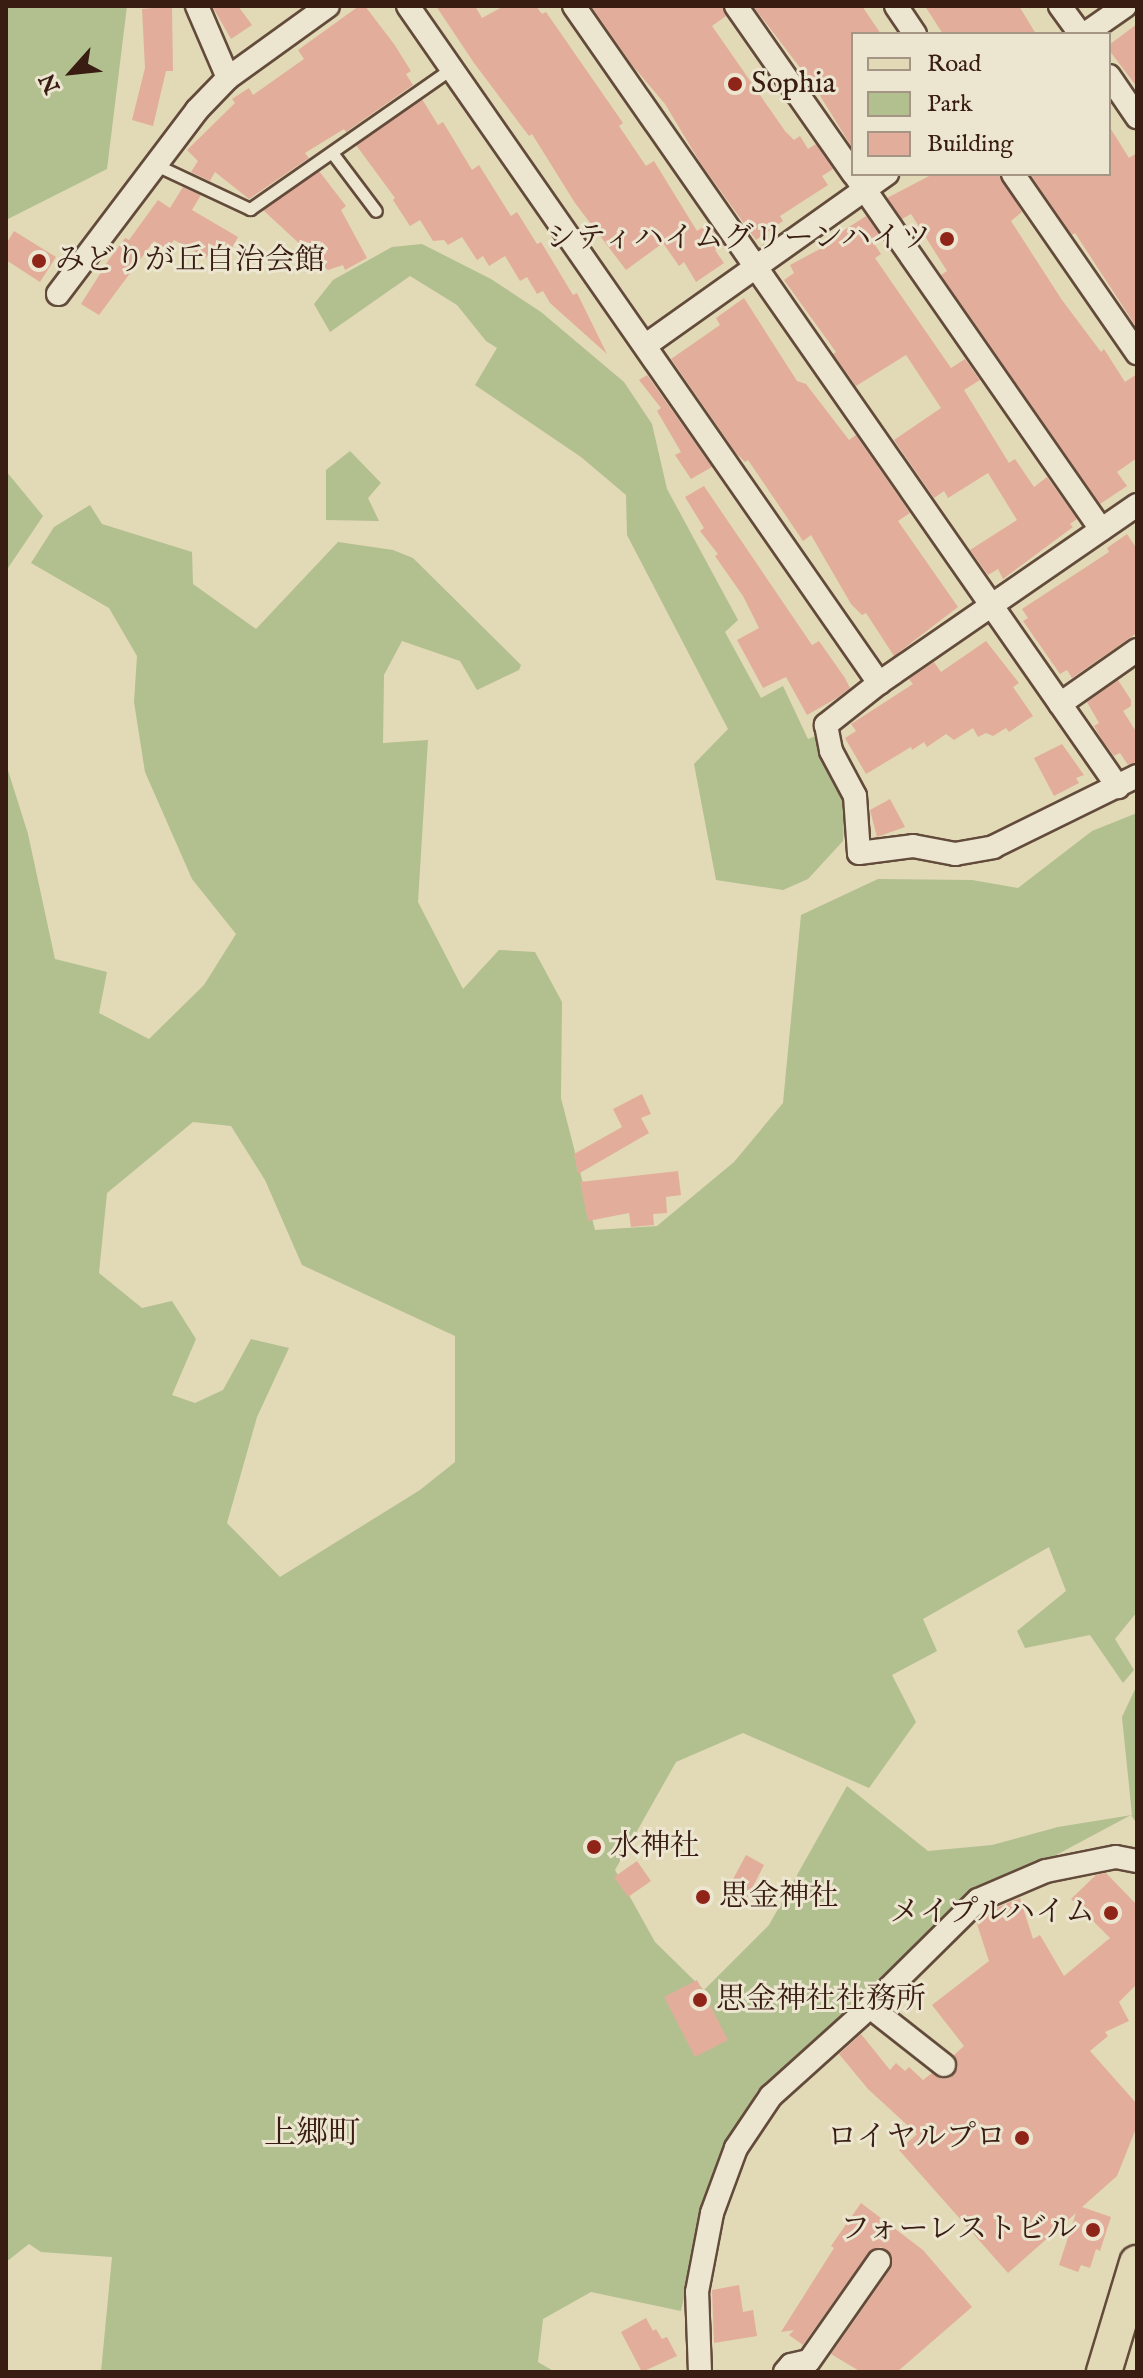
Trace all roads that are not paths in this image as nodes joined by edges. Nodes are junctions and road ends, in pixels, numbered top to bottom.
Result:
1 (197, 6) edge
2 (328, 6) edge
3 (408, 6) edge
4 (574, 6) edge
5 (736, 6) edge
6 (896, 6) edge
7 (1060, 6) edge
8 (1125, 6) edge
9 (914, 32) edge
10 (1080, 32) edge
11 (1085, 32) edge
12 (452, 68) junction
13 (228, 78) junction
14 (1111, 79) edge
15 (1137, 117) edge
16 (333, 154) junction
17 (156, 165) junction
18 (851, 170) edge
19 (1014, 176) edge
20 (857, 179) edge
21 (376, 211) dead end
22 (756, 267) junction
23 (58, 294) dead end
24 (646, 345) junction
25 (1137, 353) edge
26 (1137, 505) edge
27 (1101, 530) junction
28 (992, 606) junction
29 (1137, 650) edge
30 (879, 683) junction
31 (1060, 704) junction
32 (1127, 782) edge
33 (1137, 1861) edge
34 (870, 2007) junction
35 (944, 2065) dead end
36 (879, 2261) dead end
37 (1137, 2263) edge
38 (700, 2372) edge
39 (785, 2372) edge
40 (1104, 2372) edge

1 - 13 street
2 - 13 street
3 - 12 street
4 - 22 street
5 - 18 street
6 - 9 street
7 - 10 street
8 - 11 street
12 - 16 lane
12 - 24 street
13 - 17 street
14 - 15 street
16 - 17 lane
16 - 21 lane
17 - 23 street
19 - 25 street
20 - 22 street
20 - 27 street
22 - 24 street
22 - 28 street
24 - 30 street
26 - 27 street
27 - 28 street
28 - 30 street
28 - 31 street
29 - 31 street
30 - 32 street
31 - 32 street
33 - 34 street
34 - 35 street
34 - 38 street
36 - 39 street
37 - 40 main road

